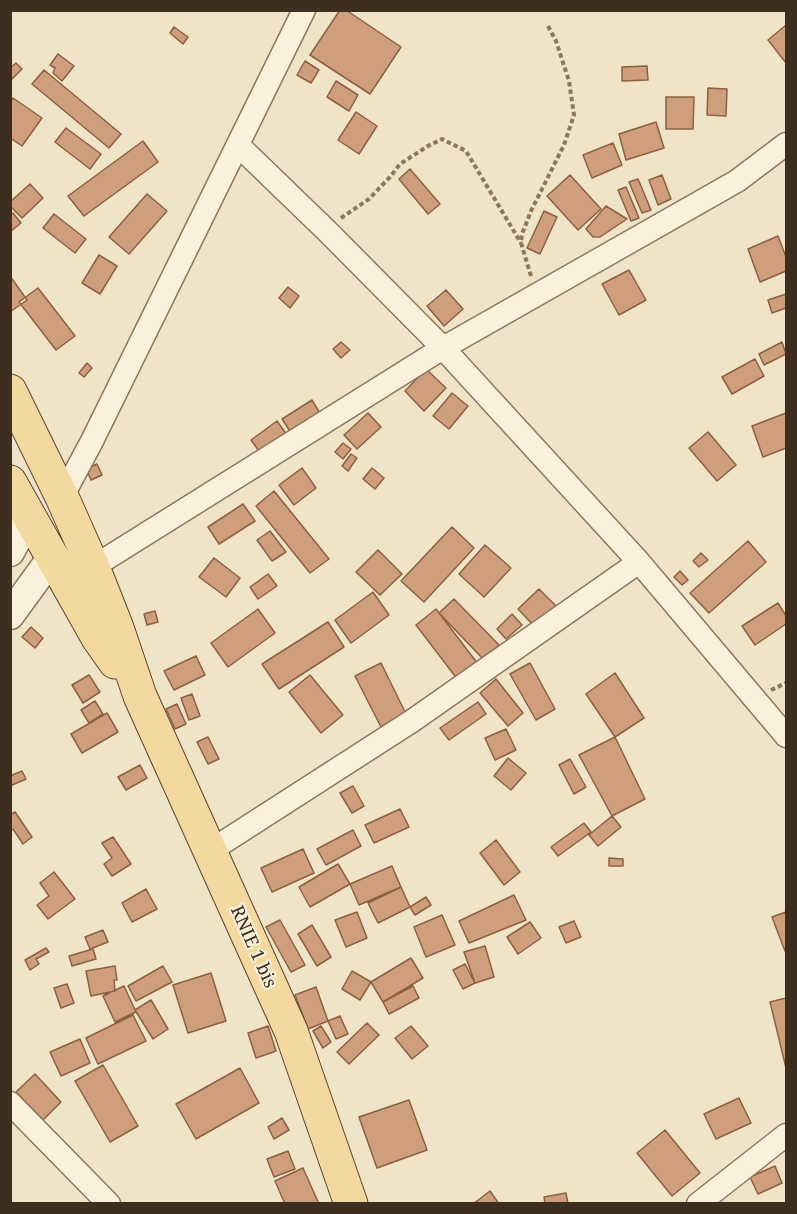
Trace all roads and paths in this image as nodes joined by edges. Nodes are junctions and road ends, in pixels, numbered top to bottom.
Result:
1 (304, 10) edge
2 (548, 26) dead end
3 (786, 144) edge
4 (238, 145) junction
5 (328, 232) junction
6 (521, 243) junction
7 (537, 295) junction
8 (443, 348) junction
9 (10, 391) edge
10 (10, 482) edge
11 (62, 497) junction
12 (29, 517) junction
13 (10, 552) edge
14 (53, 556) junction
15 (639, 562) junction
16 (93, 567) junction
17 (10, 615) edge
18 (140, 696) junction
19 (786, 736) edge
20 (210, 851) junction
21 (12, 1108) edge
22 (786, 1135) edge
23 (109, 1203) edge
24 (351, 1203) edge
25 (698, 1203) edge

1 - 4 street
2 - 6 path
3 - 7 street
4 - 5 street
4 - 11 street
5 - 6 path
5 - 8 street
6 - 7 path
7 - 8 street
8 - 15 street
8 - 16 street
9 - 11 main road
10 - 12 main road
11 - 16 main road
12 - 13 street
12 - 14 main road
14 - 17 street
14 - 18 main road
15 - 19 street
15 - 20 street
16 - 18 main road
18 - 20 main road, RNIE 1 bis
20 - 24 main road, RNIE 1 bis
21 - 23 street
22 - 25 street

